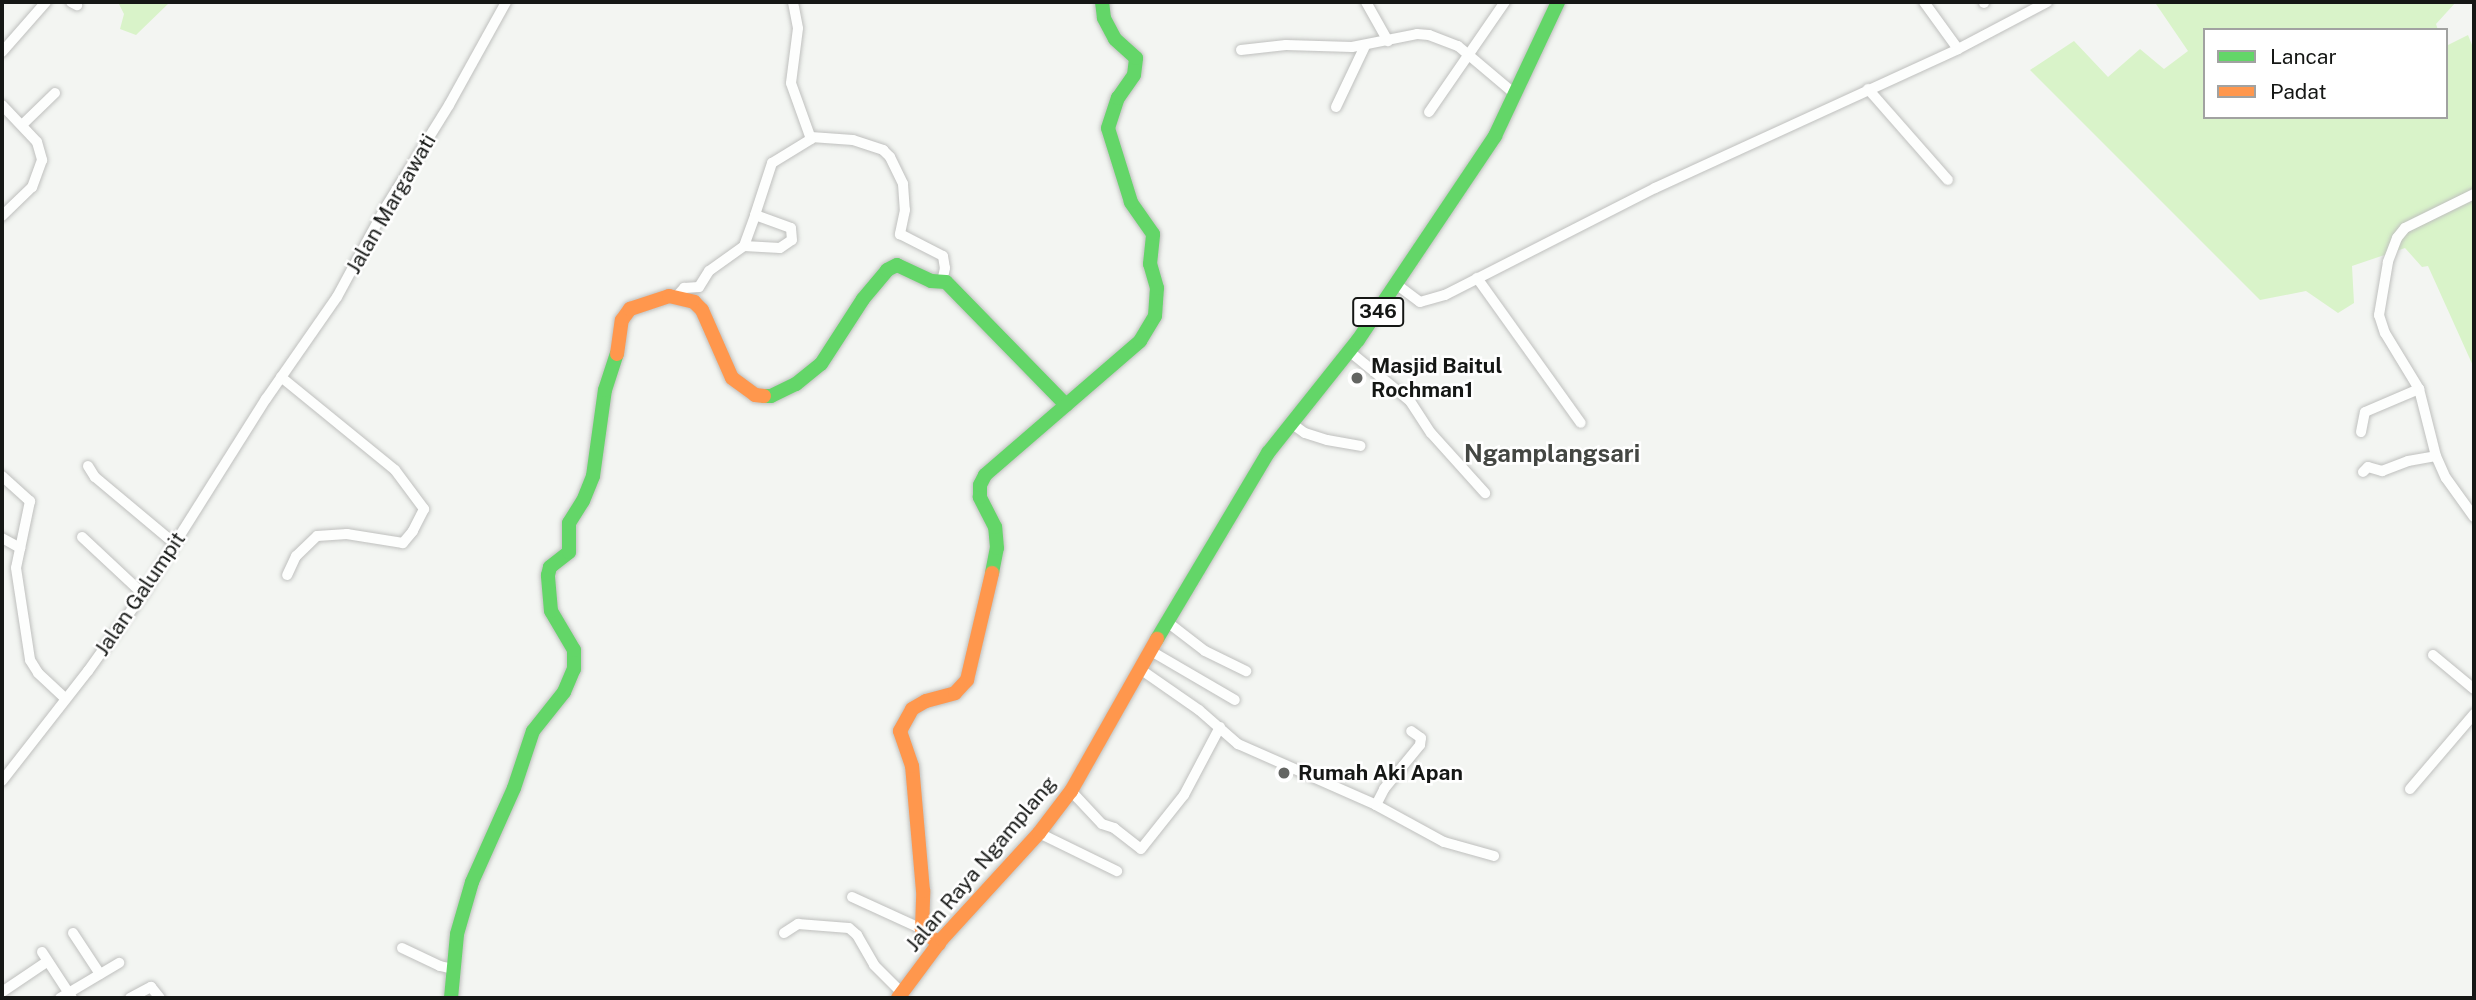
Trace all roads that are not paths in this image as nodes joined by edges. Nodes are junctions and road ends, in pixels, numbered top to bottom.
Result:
1 (46, 2) edge
2 (506, 2) edge
3 (793, 2) edge
4 (1102, 2) edge
5 (1366, 2) edge
6 (1505, 2) edge
7 (1558, 2) edge
8 (1924, 2) edge
9 (2047, 2) edge
10 (1388, 41) junction
11 (1365, 46) junction
12 (3, 48) edge
13 (1958, 49) junction
14 (1241, 50) dead end
15 (1469, 54) junction
16 (1868, 89) junction
17 (55, 93) dead end
18 (1516, 95) junction
19 (2, 105) edge
20 (1336, 107) dead end
21 (1429, 112) dead end
22 (22, 125) junction
23 (811, 137) junction
24 (1948, 180) dead end
25 (2474, 194) edge
26 (755, 215) junction
27 (2, 216) edge
28 (744, 246) junction
29 (1477, 278) junction
30 (940, 279) junction
31 (1396, 284) junction
32 (676, 296) junction
33 (1349, 351) junction
34 (281, 377) junction
35 (2419, 389) junction
36 (266, 399) joint
37 (1064, 404) junction
38 (1581, 422) dead end
39 (1291, 423) junction
40 (2361, 432) dead end
41 (1360, 446) dead end
42 (2435, 456) junction
43 (88, 466) dead end
44 (2363, 472) dead end
45 (2, 476) edge
46 (1485, 493) dead end
47 (2474, 517) edge
48 (82, 537) dead end
49 (2, 538) edge
50 (174, 543) junction
51 (20, 548) junction
52 (287, 575) dead end
53 (143, 594) junction
54 (1166, 621) junction
55 (1151, 651) junction
56 (2432, 655) dead end
57 (1140, 669) junction
58 (1246, 671) dead end
59 (2474, 689) edge
60 (65, 698) junction
61 (1235, 700) dead end
62 (2474, 714) edge
63 (1220, 727) junction
64 (1411, 731) dead end
65 (3, 777) edge
66 (2410, 789) dead end
67 (1071, 790) junction
68 (1376, 805) junction
69 (1039, 833) junction
70 (1494, 856) dead end
71 (1117, 871) dead end
72 (852, 897) dead end
73 (922, 929) junction
74 (73, 933) dead end
75 (784, 933) dead end
76 (943, 939) junction
77 (402, 948) dead end
78 (118, 963) dead end
79 (447, 968) junction
80 (100, 974) junction
81 (2, 992) edge
82 (900, 995) edge
83 (67, 997) edge
84 (130, 998) edge
85 (160, 998) edge
86 (451, 998) edge

1 - 12 street
2 - 34 street, Jalan Margawati
3 - 23 street
4 - 37 street
5 - 10 street
6 - 15 street
7 - 18 street, 346
8 - 13 street
9 - 13 street
10 - 11 street
10 - 15 street
11 - 14 street
11 - 20 street
13 - 16 street
15 - 18 street
15 - 21 street
16 - 24 street
16 - 29 street
17 - 22 street
18 - 31 street, 346
19 - 22 street
22 - 27 street
23 - 26 street
23 - 30 street
25 - 35 street
26 - 28 street
26 - 28 street
28 - 32 street
29 - 31 street
29 - 38 street
30 - 32 street
30 - 37 street
31 - 33 street, 346
32 - 79 street
33 - 39 street, 346
33 - 46 street
34 - 36 street, Jalan Margawati
34 - 52 street
35 - 40 street
35 - 42 street
36 - 50 street, Jalan Galumpit
37 - 73 street
39 - 41 street
39 - 54 street, Jalan Raya Ngamplang / 346
42 - 44 street
42 - 47 street
43 - 50 street
45 - 51 street
48 - 53 street
49 - 51 street
50 - 53 street, Jalan Galumpit
51 - 60 street
53 - 60 street, Jalan Galumpit
54 - 55 street, Jalan Raya Ngamplang / 346
54 - 58 street
55 - 57 street, Jalan Raya Ngamplang / 346
55 - 61 street
56 - 59 street
57 - 63 street
57 - 67 street, Jalan Raya Ngamplang / 346
60 - 65 street, Jalan Galumpit
62 - 66 street
63 - 67 street
63 - 68 street
64 - 68 street
67 - 69 street, Jalan Raya Ngamplang / 346
68 - 70 street
69 - 71 street
69 - 76 street, Jalan Raya Ngamplang / 346
72 - 73 street
73 - 76 street
74 - 80 street
75 - 82 street
76 - 82 street, Jalan Raya Ngamplang / 346
77 - 79 street
78 - 80 street
79 - 86 street
80 - 83 street
81 - 83 street
84 - 85 street

